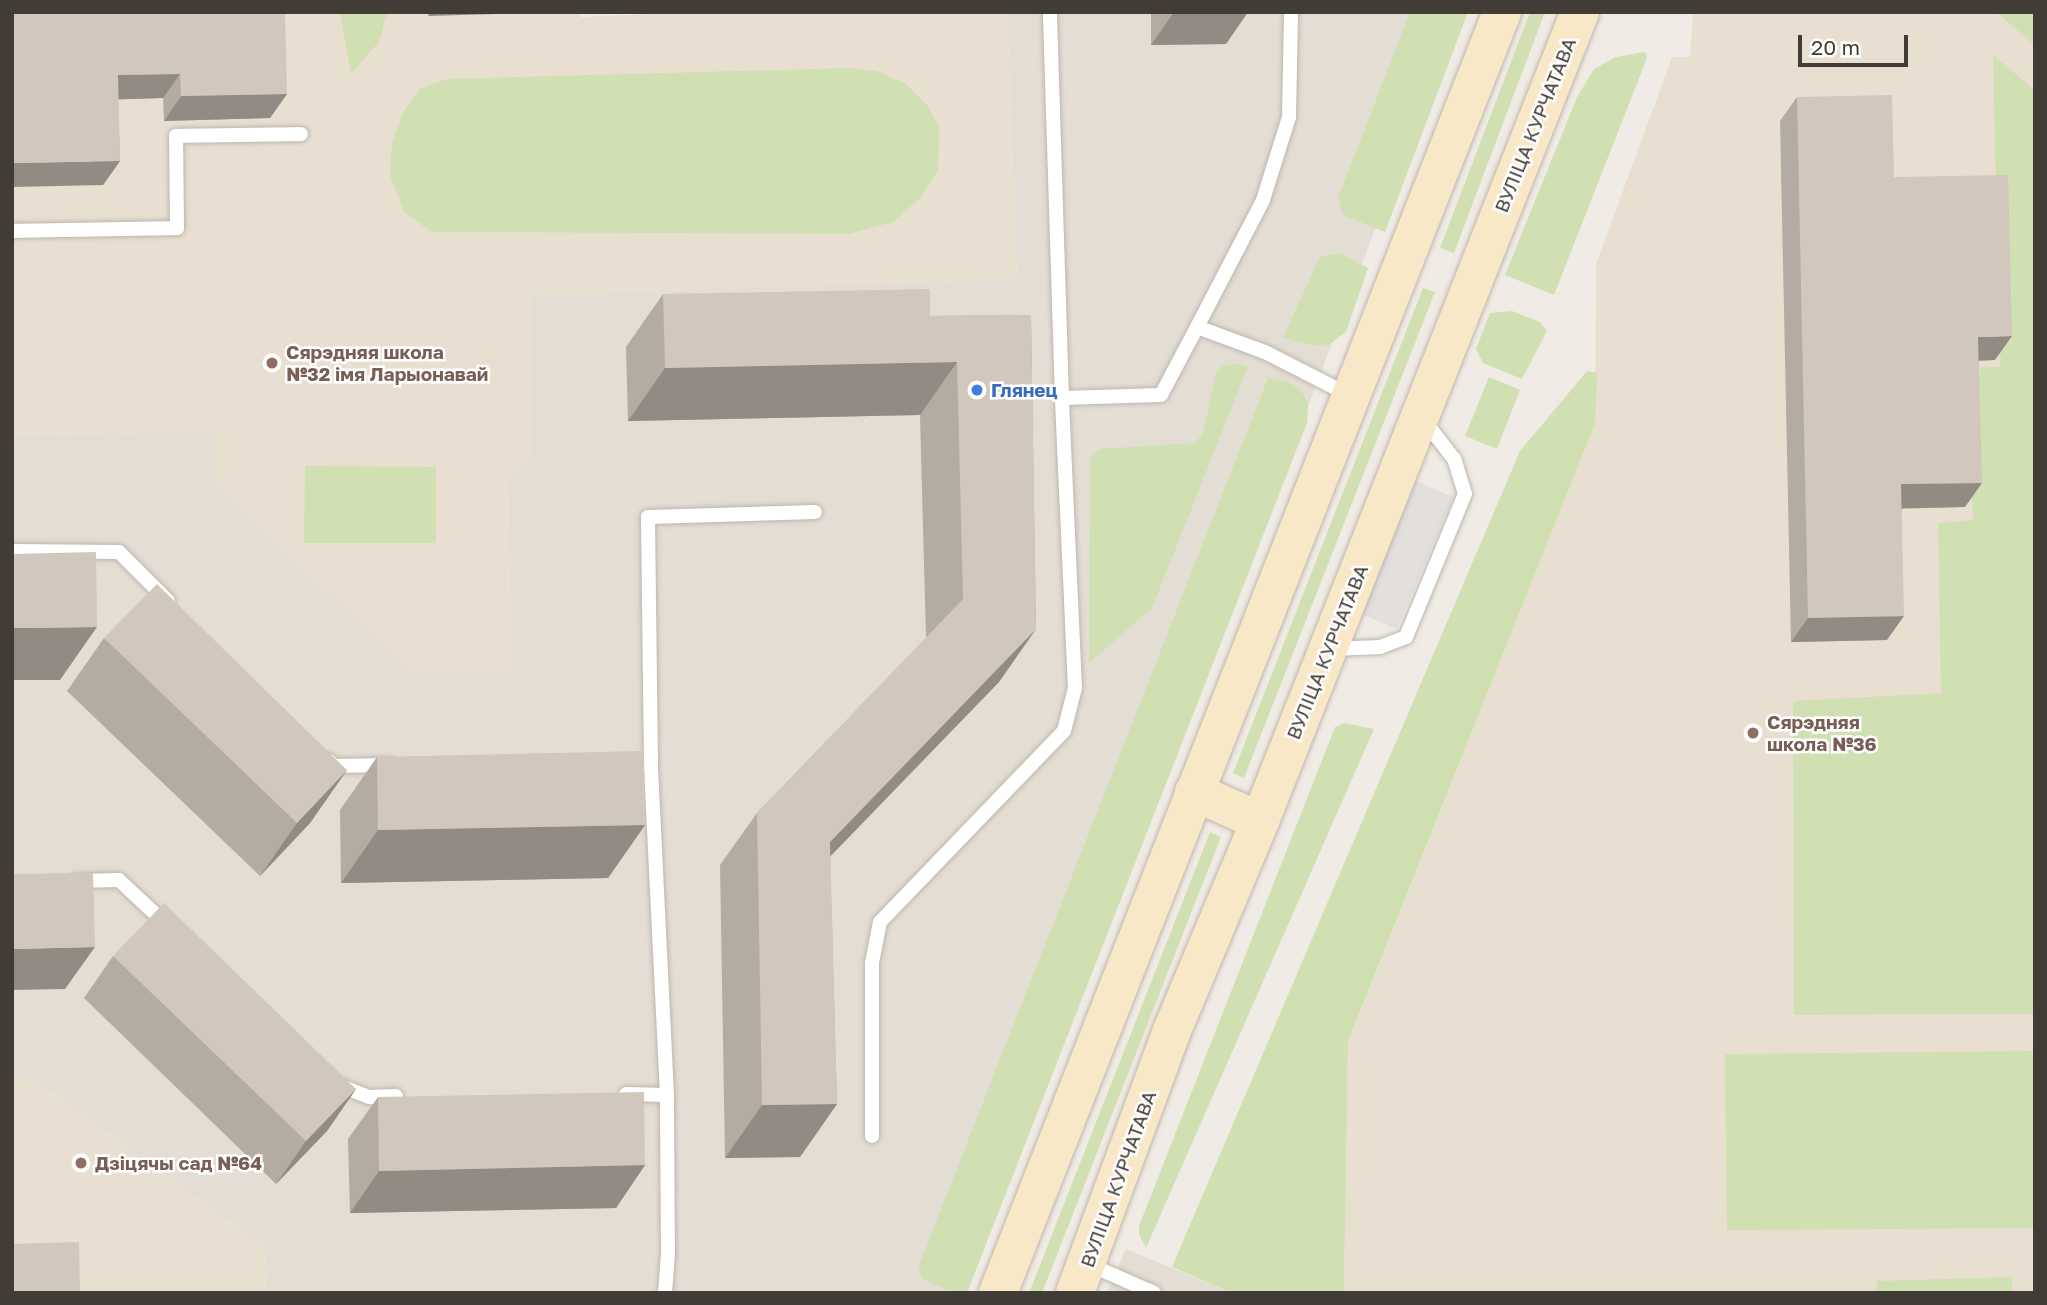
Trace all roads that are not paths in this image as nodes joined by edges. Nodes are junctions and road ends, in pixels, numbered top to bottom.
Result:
1 (1050, 12) edge
2 (1292, 12) edge
3 (1502, 12) edge
4 (1580, 12) edge
5 (301, 134) dead end
6 (12, 231) edge
7 (1196, 327) junction
8 (1349, 395) junction
9 (1062, 398) junction
10 (1421, 415) junction
11 (816, 512) dead end
12 (12, 551) edge
13 (178, 610) edge
14 (1328, 649) junction
15 (314, 746) edge
16 (632, 764) edge
17 (651, 764) junction
18 (400, 765) edge
19 (1194, 792) junction
20 (1260, 821) junction
21 (66, 881) edge
22 (179, 936) edge
23 (329, 1077) edge
24 (615, 1094) edge
25 (411, 1096) edge
26 (667, 1096) junction
27 (872, 1136) dead end
28 (1081, 1278) edge
29 (665, 1293) edge
30 (998, 1293) edge
31 (1154, 1293) edge

1 - 9 lane
2 - 7 lane
3 - 8 main road
4 - 10 main road, ВУЛІЦА КУРЧАТАВА
5 - 6 lane
7 - 8 lane
7 - 9 lane
8 - 19 main road
9 - 27 lane
10 - 14 main road, ВУЛІЦА КУРЧАТАВА
10 - 14 lane
11 - 17 lane
12 - 13 lane
14 - 20 main road, ВУЛІЦА КУРЧАТАВА
15 - 18 lane
16 - 17 lane
17 - 26 lane
19 - 20 main road
19 - 30 main road
20 - 28 main road, ВУЛІЦА КУРЧАТАВА
21 - 22 lane
23 - 25 lane
24 - 26 lane
26 - 29 lane
28 - 31 lane

